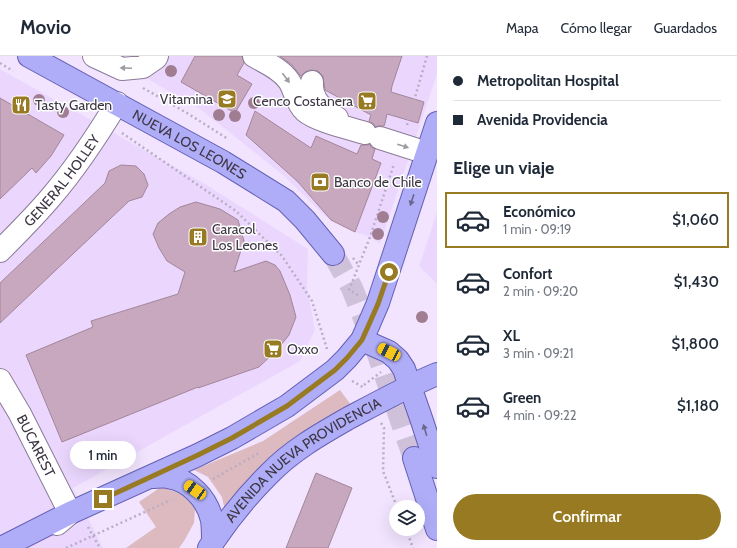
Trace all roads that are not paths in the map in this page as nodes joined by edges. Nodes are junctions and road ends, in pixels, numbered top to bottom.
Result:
1 (94, 56) edge
2 (157, 56) edge
3 (254, 56) edge
4 (39, 57) edge
5 (312, 82) dead end
6 (117, 103) junction
7 (437, 123) edge
8 (372, 135) junction
9 (427, 153) junction
10 (0, 251) edge
11 (333, 254) tunnel mouth
12 (362, 340) junction
13 (437, 374) edge
14 (0, 380) edge
15 (410, 386) junction
16 (414, 458) tunnel mouth
17 (437, 467) edge
18 (152, 477) junction
19 (70, 513) junction
20 (437, 529) edge
21 (211, 545) edge
22 (2, 548) edge
23 (21, 548) edge

2 -> 1 street
3 -> 8 street
4 - 6 main road, NUEVA LOS LEONES
5 - 8 street
6 - 10 street, GENERAL HOLLEY
6 - 11 main road, NUEVA LOS LEONES
7 - 9 main road
8 -> 9 street
9 -> 12 main road
12 - 15 main road
12 - 18 main road
13 - 15 main road, AVENIDA NUEVA PROVIDENCIA
14 - 19 street, BUCAREST
17 -> 15 main road
15 - 21 main road, AVENIDA NUEVA PROVIDENCIA
16 - 20 main road
18 - 19 main road
18 - 21 main road
19 - 22 main road
19 - 23 street

